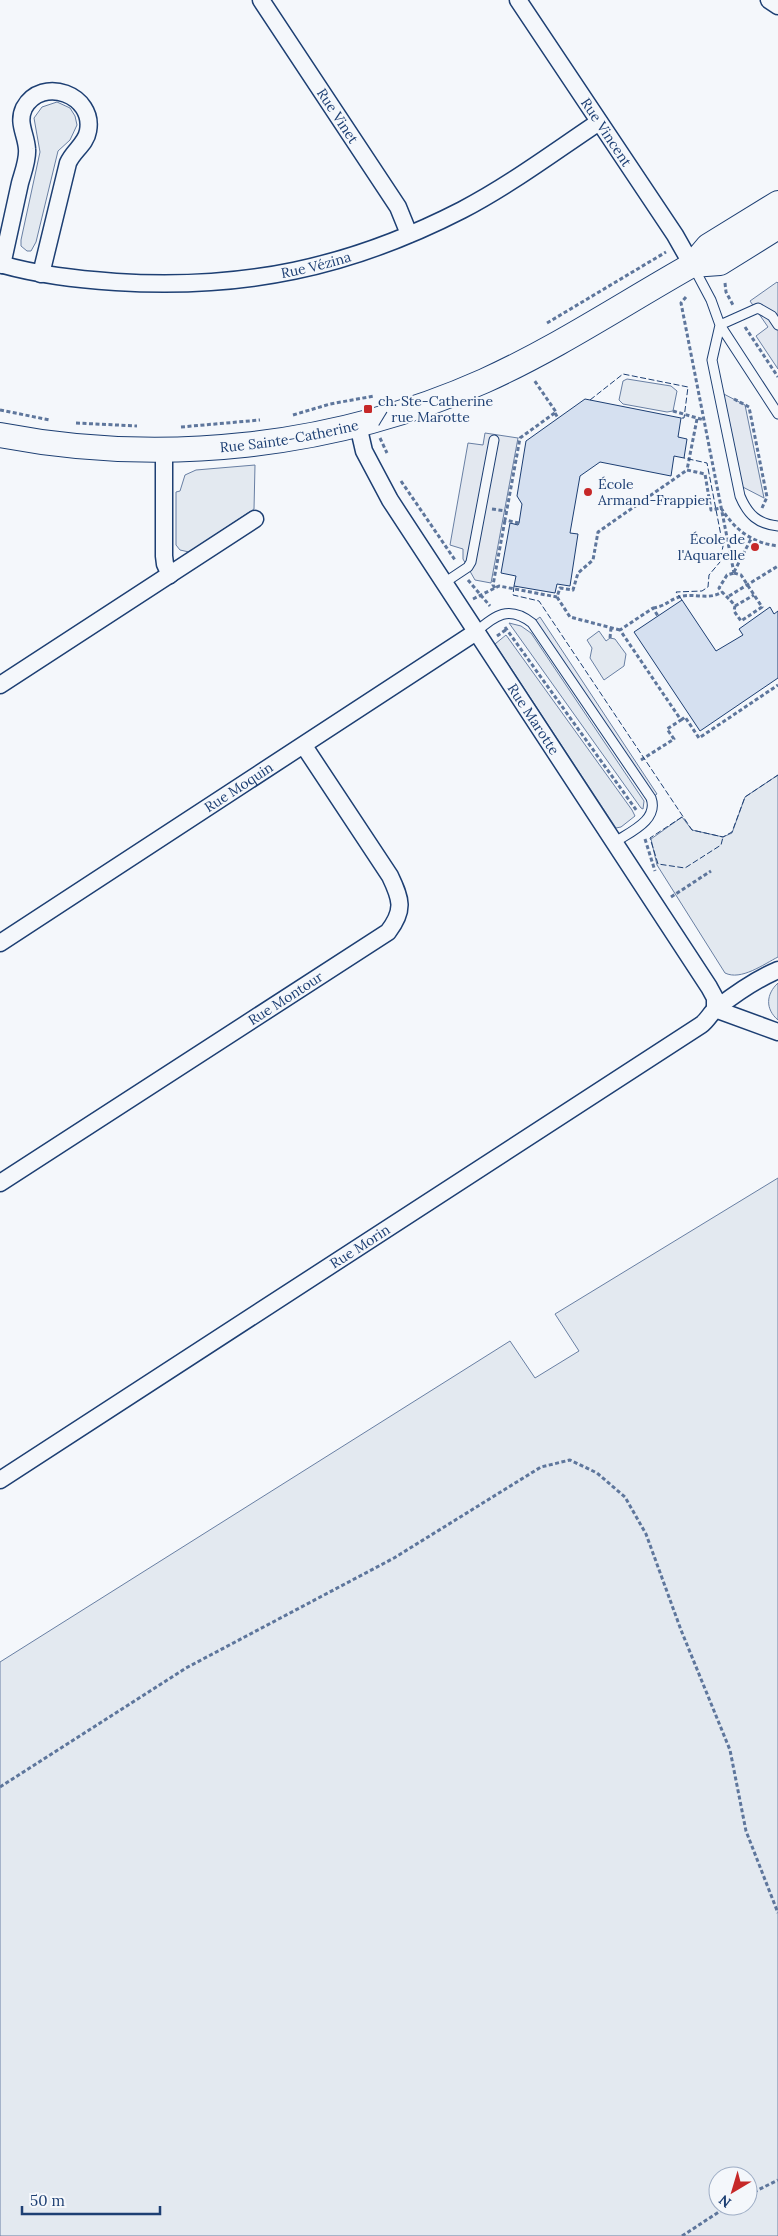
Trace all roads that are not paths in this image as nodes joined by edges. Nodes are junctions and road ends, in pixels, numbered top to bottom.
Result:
1 (261, 0) edge
2 (518, 0) edge
3 (769, 0) edge
4 (778, 6) edge
5 (600, 122) junction
6 (778, 203) edge
7 (777, 229) edge
8 (409, 234) junction
9 (1, 265) edge
10 (692, 265) junction
11 (41, 274) junction
12 (720, 325) junction
13 (778, 325) edge
14 (778, 414) edge
15 (358, 425) junction
16 (0, 435) edge
17 (494, 440) dead end
18 (164, 450) junction
19 (255, 519) dead end
20 (778, 526) edge
21 (170, 575) junction
22 (444, 583) junction
23 (476, 632) junction
24 (0, 685) edge
25 (304, 746) junction
26 (615, 842) junction
27 (0, 943) edge
28 (778, 970) edge
29 (715, 1009) junction
30 (778, 1032) edge
31 (0, 1183) edge
32 (0, 1480) edge

1 - 8 street, Rue Vinet
2 - 5 street, Rue Vincent
3 - 4 street
5 - 8 street, Rue Vézina
5 - 10 street, Rue Vincent
6 - 10 street, Rue Sainte-Catherine
7 - 10 street, Rue Sainte-Catherine
8 - 11 street, Rue Vézina
9 - 11 street, Rue Vézina
9 - 11 street
10 - 12 lane
10 - 15 street, Rue Sainte-Catherine
12 - 13 lane
12 - 14 lane
12 - 20 lane
15 - 18 street, Rue Sainte-Catherine
15 - 22 street, Rue Marotte
16 - 18 street, Rue Sainte-Catherine
17 - 22 lane
18 - 21 street
19 - 21 street
21 - 24 street
22 - 23 street, Rue Marotte
23 - 25 street, Rue Moquin
23 - 26 street, Rue Marotte
23 - 26 lane
25 - 27 street, Rue Moquin
25 - 31 street, Rue Montour
26 - 29 street, Rue Marotte
28 - 29 street, Rue Morin
29 - 30 street
29 - 32 street, Rue Morin

